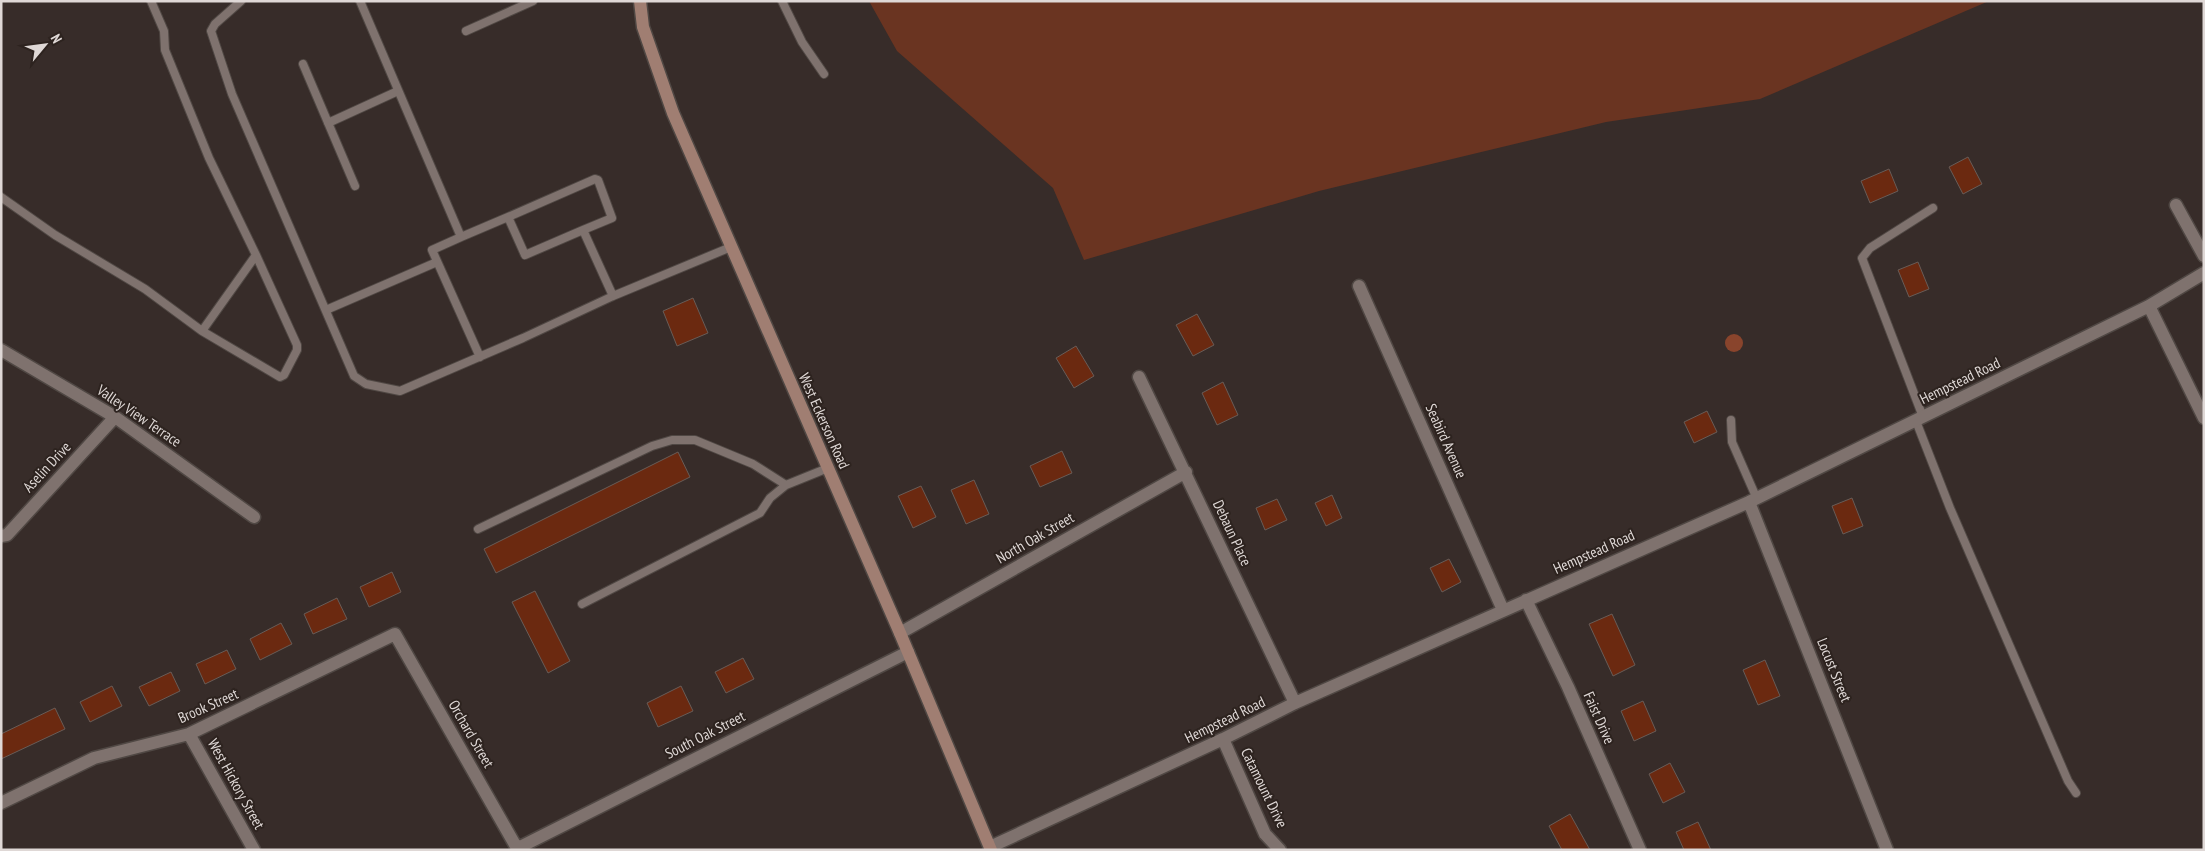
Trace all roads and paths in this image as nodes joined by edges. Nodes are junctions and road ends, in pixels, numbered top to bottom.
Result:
1 (151, 1) edge
2 (241, 1) edge
3 (360, 1) edge
4 (533, 1) edge
5 (640, 1) edge
6 (782, 1) edge
7 (466, 31) dead end
8 (303, 64) dead end
9 (824, 74) dead end
10 (398, 91) junction
11 (328, 123) junction
12 (355, 186) dead end
13 (1, 197) edge
14 (2176, 205) dead end
15 (1933, 208) dead end
16 (508, 217) junction
17 (583, 230) junction
18 (461, 237) junction
19 (731, 247) junction
20 (256, 255) junction
21 (2204, 256) edge
22 (437, 262) junction
23 (2204, 273) edge
24 (1359, 286) dead end
25 (613, 296) junction
26 (2149, 306) junction
27 (326, 310) junction
28 (202, 331) junction
29 (1, 350) edge
30 (480, 357) junction
31 (1139, 377) dead end
32 (115, 417) junction
33 (2204, 418) edge
34 (1919, 419) junction
35 (1731, 420) dead end
36 (828, 468) junction
37 (1186, 472) junction
38 (786, 485) junction
39 (1753, 500) junction
40 (254, 517) dead end
41 (478, 529) dead end
42 (1, 536) edge
43 (1526, 600) junction
44 (582, 604) dead end
45 (1503, 610) junction
46 (900, 633) junction
47 (395, 634) joint
48 (908, 652) junction
49 (1295, 703) junction
50 (189, 734) junction
51 (1223, 739) junction
52 (2076, 792) dead end
53 (1, 803) edge
54 (991, 848) edge
55 (518, 849) edge
56 (254, 850) edge
57 (1280, 850) edge
58 (1640, 850) edge
59 (1887, 850) edge

1 - 20 lane
2 - 27 lane
3 - 10 lane
4 - 7 lane
5 - 19 street, West Eckerson Road
6 - 9 lane
8 - 11 lane
10 - 11 lane
10 - 18 lane
11 - 12 lane
13 - 28 lane
14 - 21 street
15 - 34 lane
16 - 17 lane
16 - 17 lane
16 - 18 lane
17 - 25 lane
18 - 22 lane
19 - 25 lane
19 - 36 street, West Eckerson Road
20 - 28 lane
20 - 28 lane
22 - 27 lane
22 - 30 lane
23 - 26 street, Hempstead Road
24 - 45 street, Seabird Avenue
25 - 30 lane
26 - 33 street
26 - 34 street, Hempstead Road
27 - 30 lane
29 - 32 street, Valley View Terrace
31 - 37 street, Debaun Place
32 - 40 street, Valley View Terrace
32 - 42 street, Aselin Drive
34 - 39 street, Hempstead Road
34 - 52 lane
35 - 39 lane
36 - 38 lane
36 - 46 street, West Eckerson Road
37 - 46 street, North Oak Street
37 - 49 street, Debaun Place
38 - 41 lane
38 - 44 lane
39 - 43 street, Hempstead Road
39 - 59 street, Locust Street
43 - 45 street, Hempstead Road
43 - 58 street, Faist Drive
45 - 49 street, Hempstead Road
46 - 48 street, West Eckerson Road
47 - 50 street, Brook Street
47 - 55 street, Orchard Street
48 - 54 street, West Eckerson Road
48 - 55 street, South Oak Street
49 - 51 street, Hempstead Road
50 - 53 street, Brook Street
50 - 56 street, West Hickory Street
51 - 54 street, Hempstead Road
51 - 57 street, Catamount Drive

